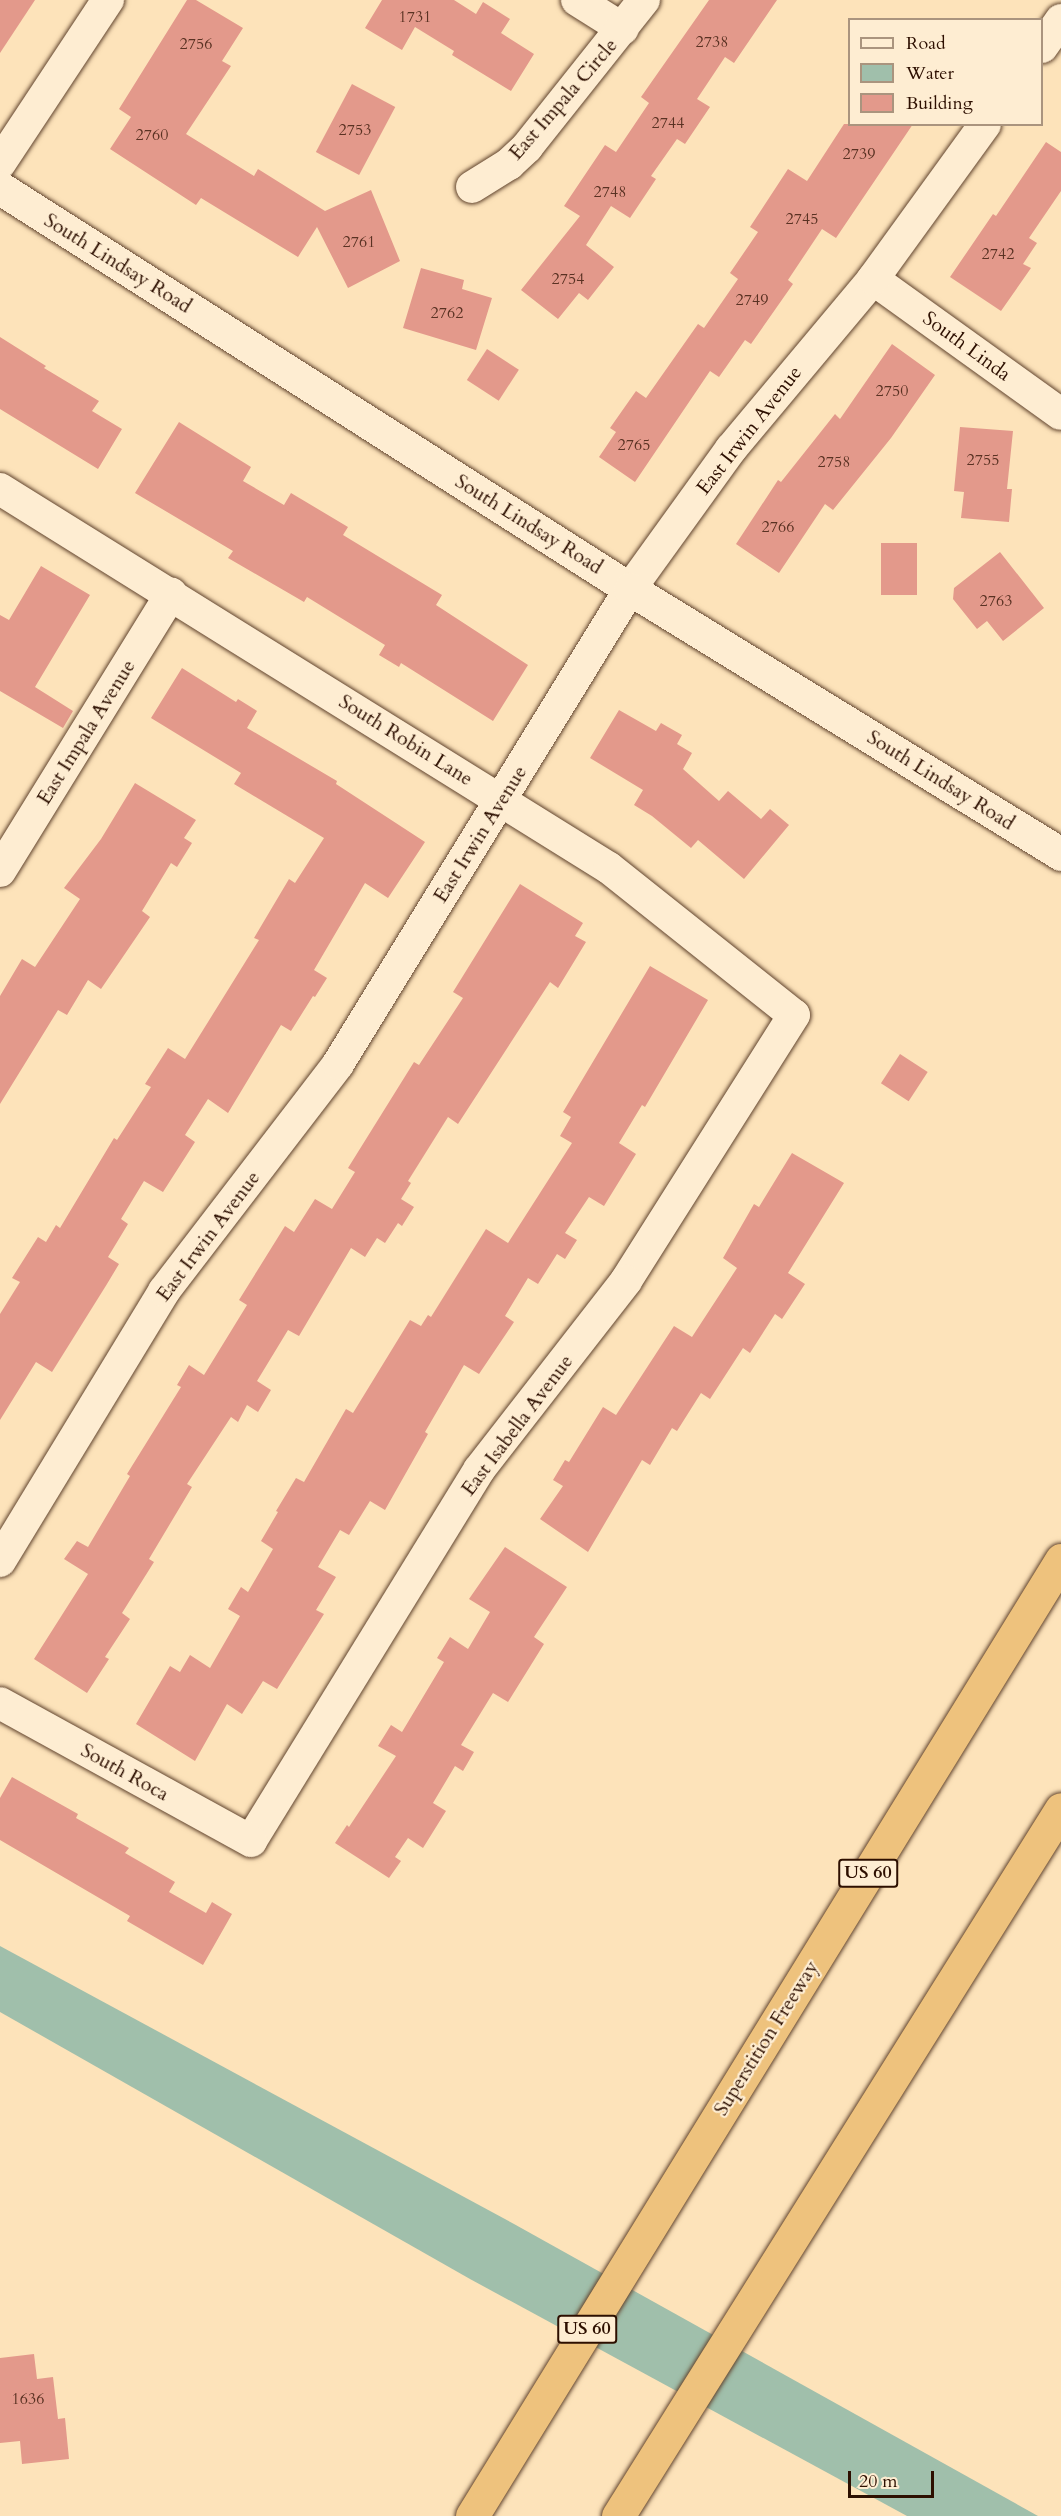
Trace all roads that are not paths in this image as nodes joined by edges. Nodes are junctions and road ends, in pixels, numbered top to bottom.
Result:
1 (108, 0) edge
2 (577, 0) edge
3 (644, 0) edge
4 (1061, 21) edge
5 (623, 29) junction
6 (1043, 44) edge
7 (984, 126) edge
8 (0, 163) edge
9 (472, 187) dead end
10 (0, 188) edge
11 (873, 279) junction
12 (1061, 414) edge
13 (0, 489) edge
14 (630, 589) junction
15 (171, 594) junction
16 (502, 800) junction
17 (1061, 854) edge
18 (0, 871) edge
19 (794, 1015) joint
20 (1061, 1560) edge
21 (0, 1561) edge
22 (0, 1703) edge
23 (1061, 1809) edge
24 (251, 1841) joint
25 (472, 2516) edge
26 (618, 2516) edge

1 - 8 street
2 - 5 street
3 - 5 street
4 - 6 street
5 - 9 street, East Impala Circle
7 - 11 street, East Irwin Avenue
10 - 14 main road, South Lindsay Road
11 - 12 street, South Linda
11 - 14 street, East Irwin Avenue
13 - 15 street, South Robin Lane
14 - 16 street, East Irwin Avenue
14 - 17 main road, South Lindsay Road
15 - 16 street, South Robin Lane
15 - 18 street, East Impala Avenue
16 - 19 street, South Robin Lane
16 - 21 street, East Irwin Avenue
19 - 24 street, East Isabella Avenue
20 - 25 highway, Superstition Freeway / US 60
22 - 24 street, South Roca
23 - 26 highway

